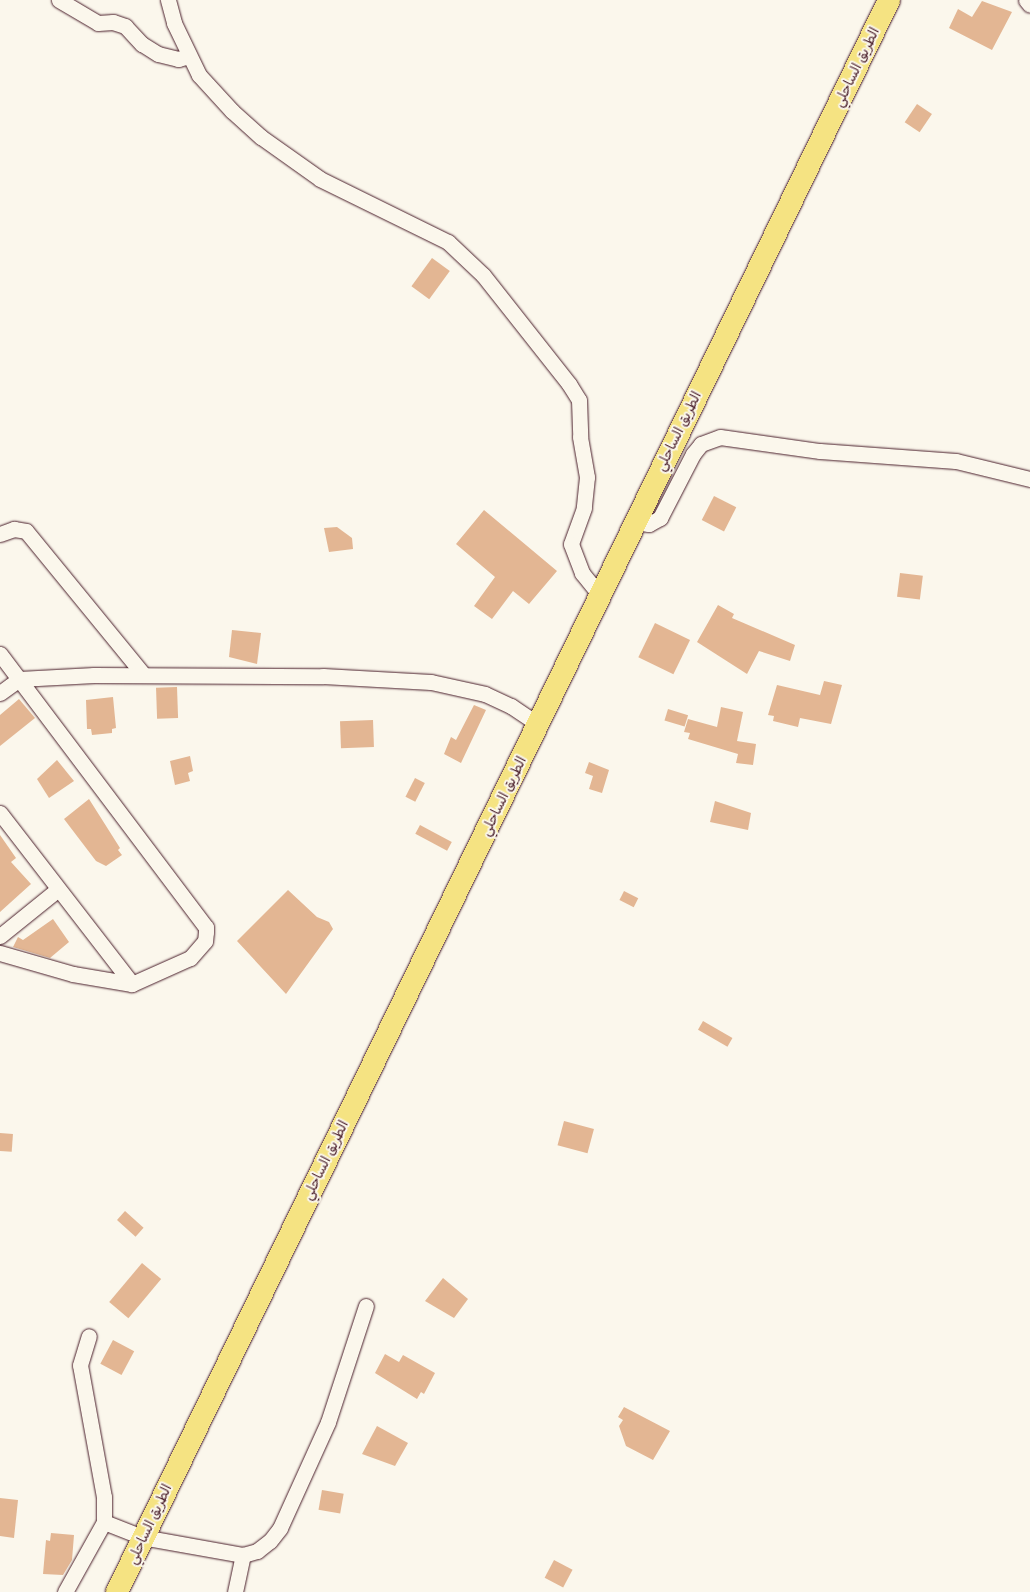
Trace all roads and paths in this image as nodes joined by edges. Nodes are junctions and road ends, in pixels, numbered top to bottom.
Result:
1 (59, 0) edge
2 (168, 0) edge
3 (889, 0) edge
4 (1026, 0) edge
5 (1030, 5) edge
6 (189, 56) junction
7 (1030, 479) edge
8 (634, 522) junction
9 (0, 534) edge
10 (599, 594) junction
11 (0, 654) edge
12 (144, 676) junction
13 (20, 679) junction
14 (0, 693) edge
15 (538, 724) junction
16 (0, 813) edge
17 (57, 890) junction
18 (0, 936) edge
19 (0, 953) edge
20 (132, 984) junction
21 (366, 1306) dead end
22 (89, 1336) dead end
23 (104, 1522) junction
24 (142, 1537) junction
25 (243, 1555) junction
26 (64, 1592) edge
27 (117, 1592) edge
28 (235, 1592) edge

1 - 6 street
2 - 6 street
3 - 8 highway, الطريق الساحلي
4 - 5 street
6 - 10 street
7 - 8 street
8 - 10 highway, الطريق الساحلي
9 - 12 street
10 - 15 highway, الطريق الساحلي
11 - 13 street
12 - 13 street
12 - 15 street
13 - 14 street
13 - 20 street
15 - 24 highway, الطريق الساحلي
16 - 17 street
17 - 18 street
17 - 20 street
19 - 20 street
21 - 25 street
22 - 23 street
23 - 24 street
23 - 26 street
24 - 25 street
24 - 27 highway, الطريق الساحلي
25 - 28 street

